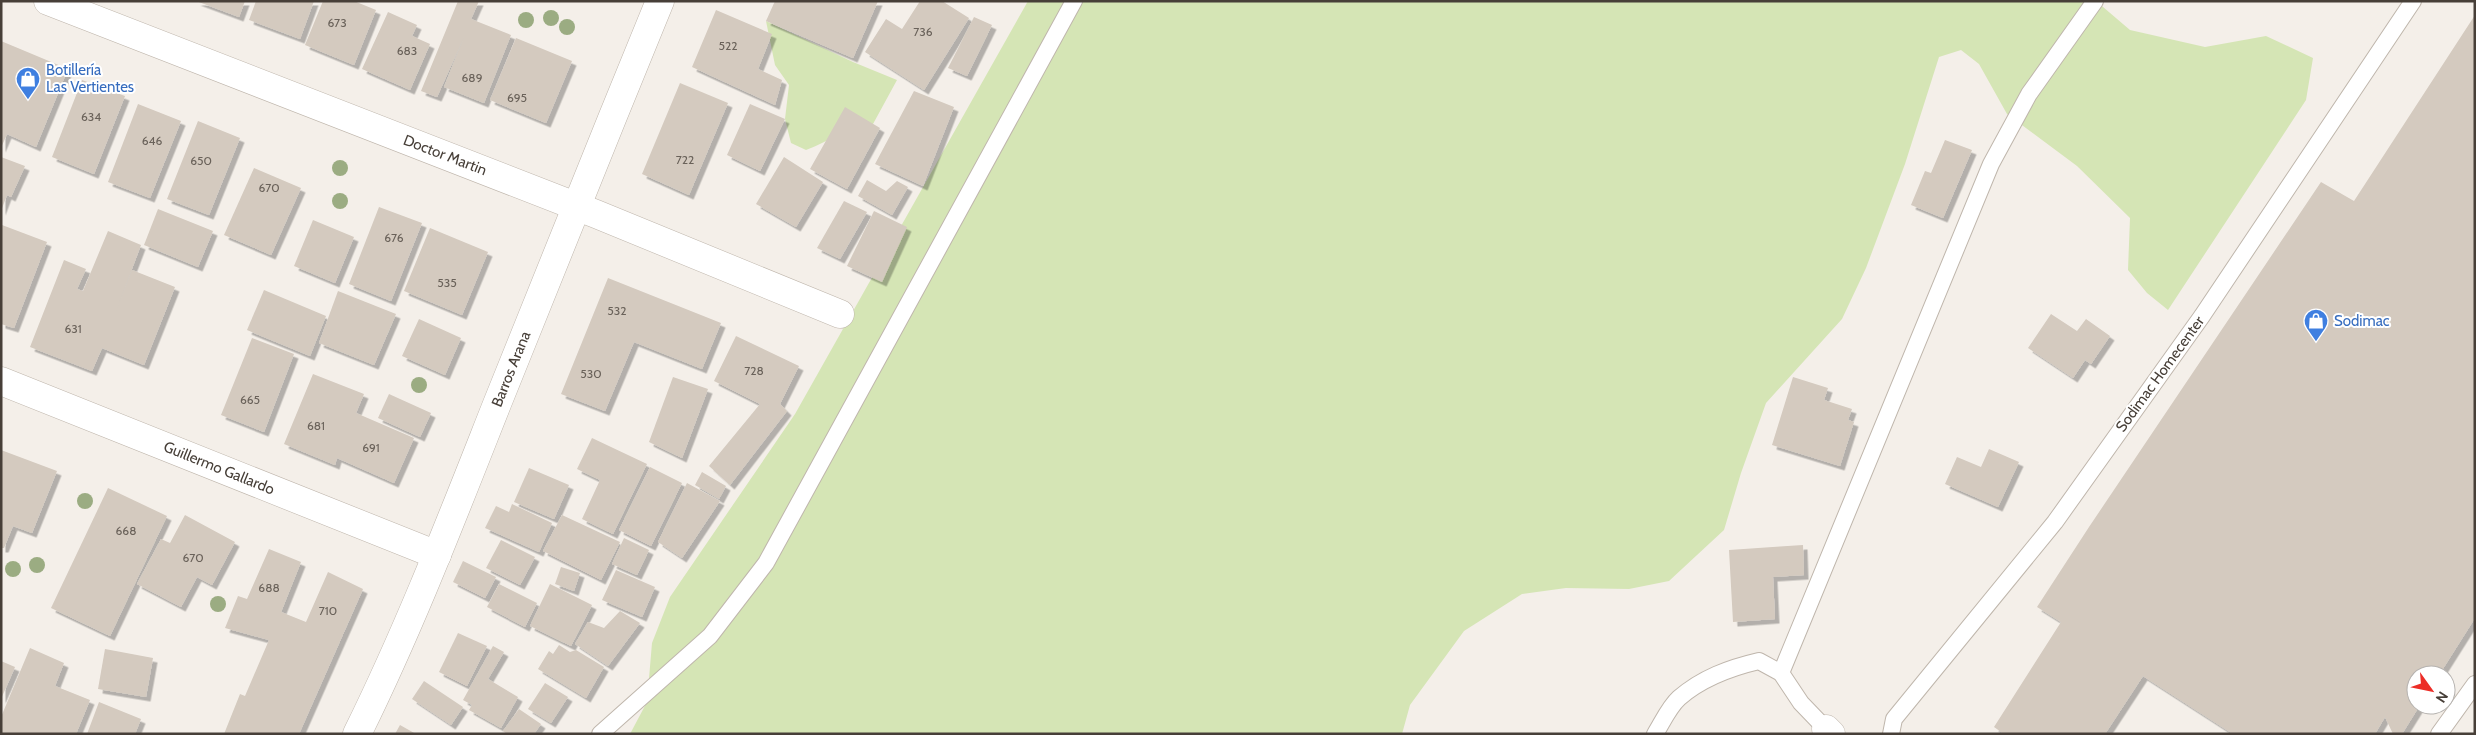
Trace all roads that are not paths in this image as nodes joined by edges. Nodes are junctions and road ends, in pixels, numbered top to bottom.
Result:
1 (48, 1) edge
2 (660, 1) edge
3 (1074, 1) edge
4 (2095, 1) edge
5 (2413, 1) edge
6 (575, 206) junction
7 (840, 314) dead end
8 (1, 381) edge
9 (437, 555) junction
10 (1781, 673) junction
11 (2475, 684) edge
12 (1829, 731) edge
13 (356, 734) edge
14 (600, 734) edge
15 (1655, 734) edge
16 (1891, 734) edge
17 (2439, 734) edge

1 - 6 street, Doctor Martin
2 - 6 street, Barros Arana
3 - 14 lane
4 - 10 lane
5 - 16 lane, Sodimac Homecenter
6 - 7 street, Doctor Martin
6 - 9 street, Barros Arana
8 - 9 street, Guillermo Gallardo
9 - 13 street, Barros Arana
10 - 12 lane
10 - 15 lane
11 - 17 lane

